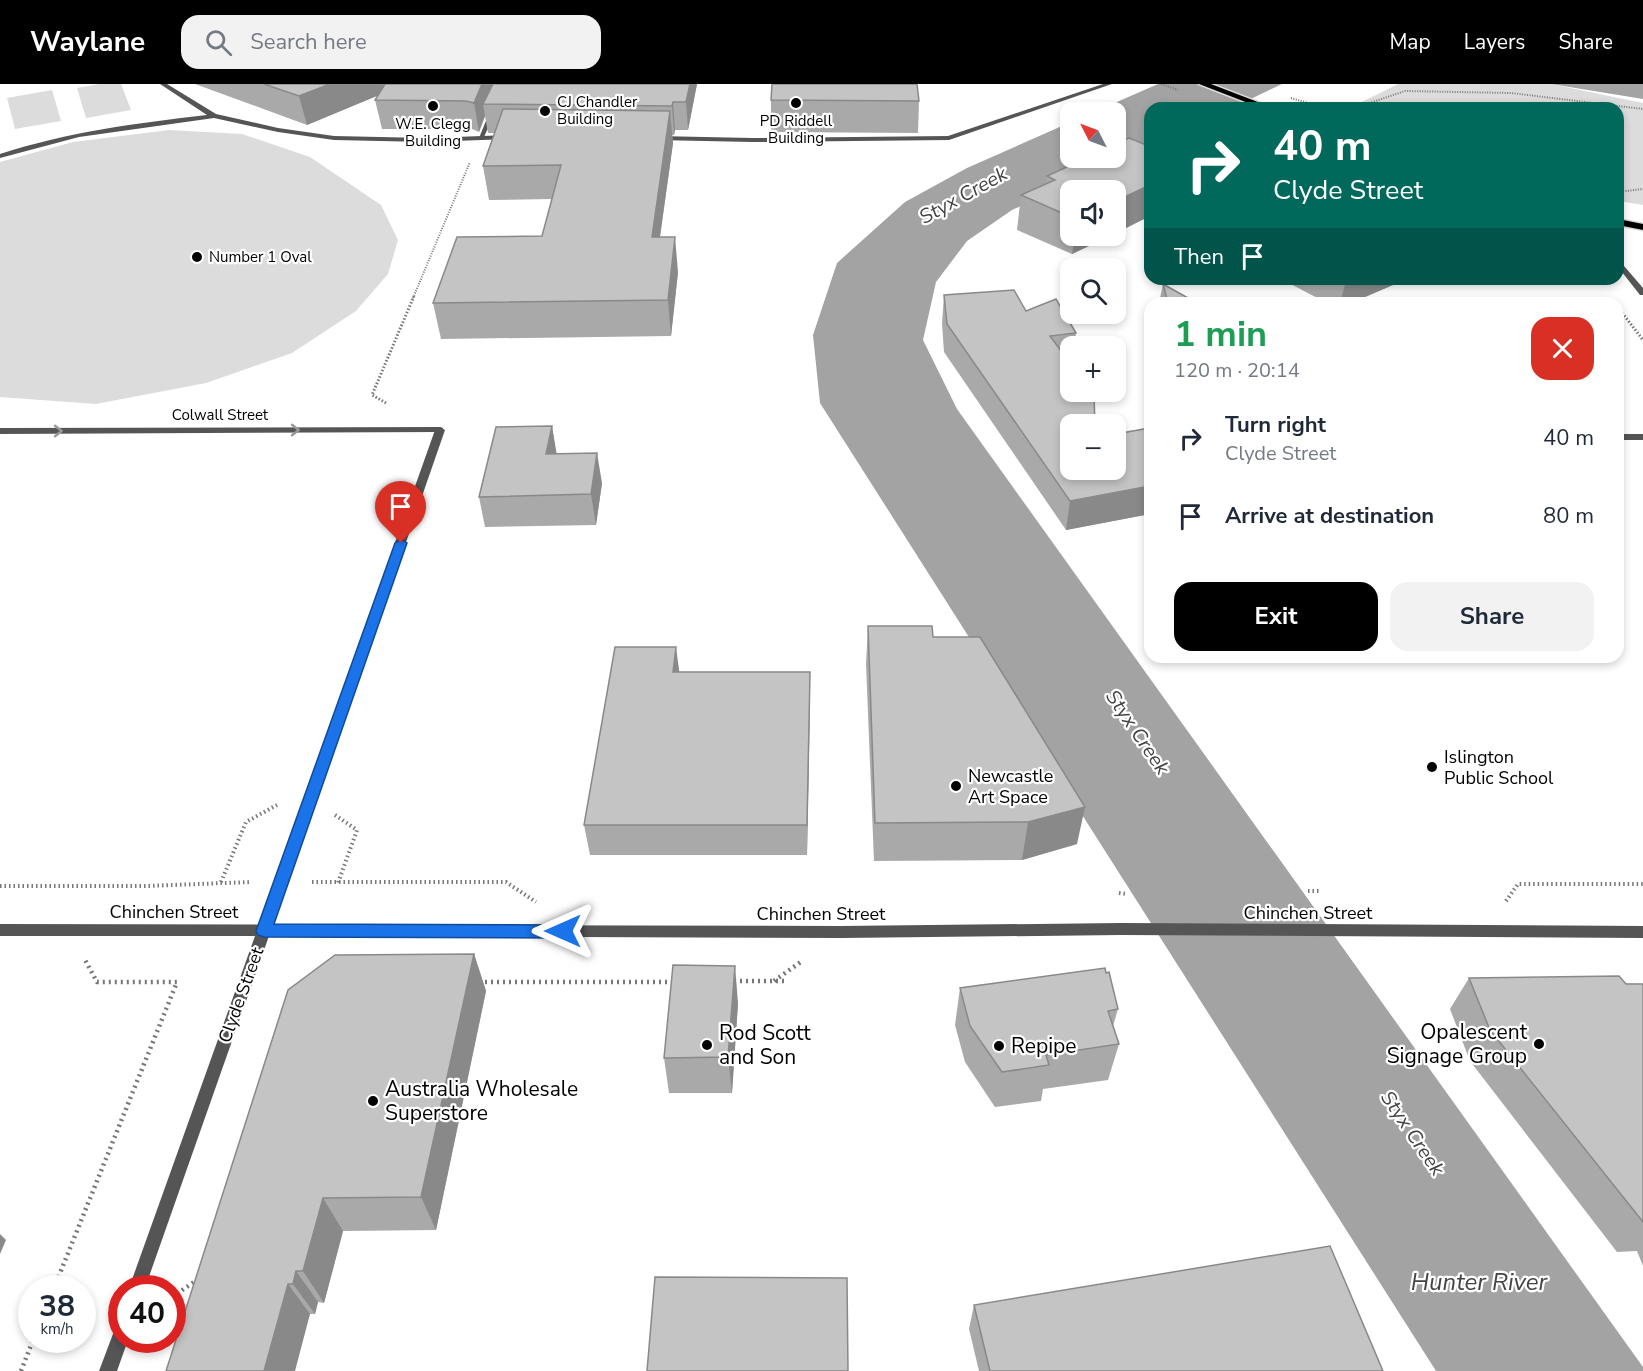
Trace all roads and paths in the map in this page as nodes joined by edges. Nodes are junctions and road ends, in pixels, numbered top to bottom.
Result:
1 (163, 84) edge
2 (504, 84) edge
3 (1109, 84) edge
4 (1203, 84) edge
5 (1291, 98) dead end
6 (1253, 102) edge
7 (1305, 102) edge
8 (1373, 102) edge
9 (1585, 102) edge
10 (1624, 107) edge
11 (1643, 109) edge
12 (214, 116) junction
13 (481, 137) junction
14 (515, 137) edge
15 (652, 138) edge
16 (0, 156) edge
17 (1643, 189) edge
18 (1624, 191) edge
19 (1624, 223) edge
20 (1643, 227) edge
21 (1624, 269) edge
22 (1643, 293) edge
23 (1624, 316) edge
24 (1643, 340) edge
25 (392, 405) dead end
26 (440, 430) joint
27 (0, 431) edge
28 (1624, 437) edge
29 (1643, 437) edge
30 (246, 822) dead end
31 (357, 830) dead end
32 (506, 882) dead end
33 (1518, 884) dead end
34 (1643, 884) edge
35 (0, 886) edge
36 (1308, 891) dead end
37 (1320, 891) dead end
38 (1119, 893) dead end
39 (1126, 894) dead end
40 (0, 930) edge
41 (264, 931) junction
42 (1643, 932) edge
43 (684, 981) edge
44 (718, 981) edge
45 (788, 981) dead end
46 (97, 982) dead end
47 (473, 982) edge
48 (59, 1275) edge
49 (142, 1275) edge
50 (203, 1275) edge
51 (186, 1287) edge
52 (28, 1353) edge
53 (114, 1353) edge
54 (21, 1371) edge
55 (108, 1371) edge

1 - 12 street
2 - 13 street
3 - 15 street
4 - 6 main road
5 - 7 path
8 - 9 path
10 - 11 path
12 - 13 street
12 - 16 street
13 - 14 street
13 - 25 path
17 - 18 path
19 - 20 main road
21 - 22 street
23 - 24 path
27 -> 26 street, Colwall Street
26 - 41 street, Clyde Street
28 - 29 street
30 - 35 path
31 - 32 path
33 - 34 path
36 - 37 path
38 - 39 path
40 - 41 street, Chinchen Street
41 - 42 street, Chinchen Street
41 - 49 street, Clyde Street
43 - 47 path
44 - 45 path
46 - 48 path
50 - 51 path
52 - 54 path
53 - 55 street

